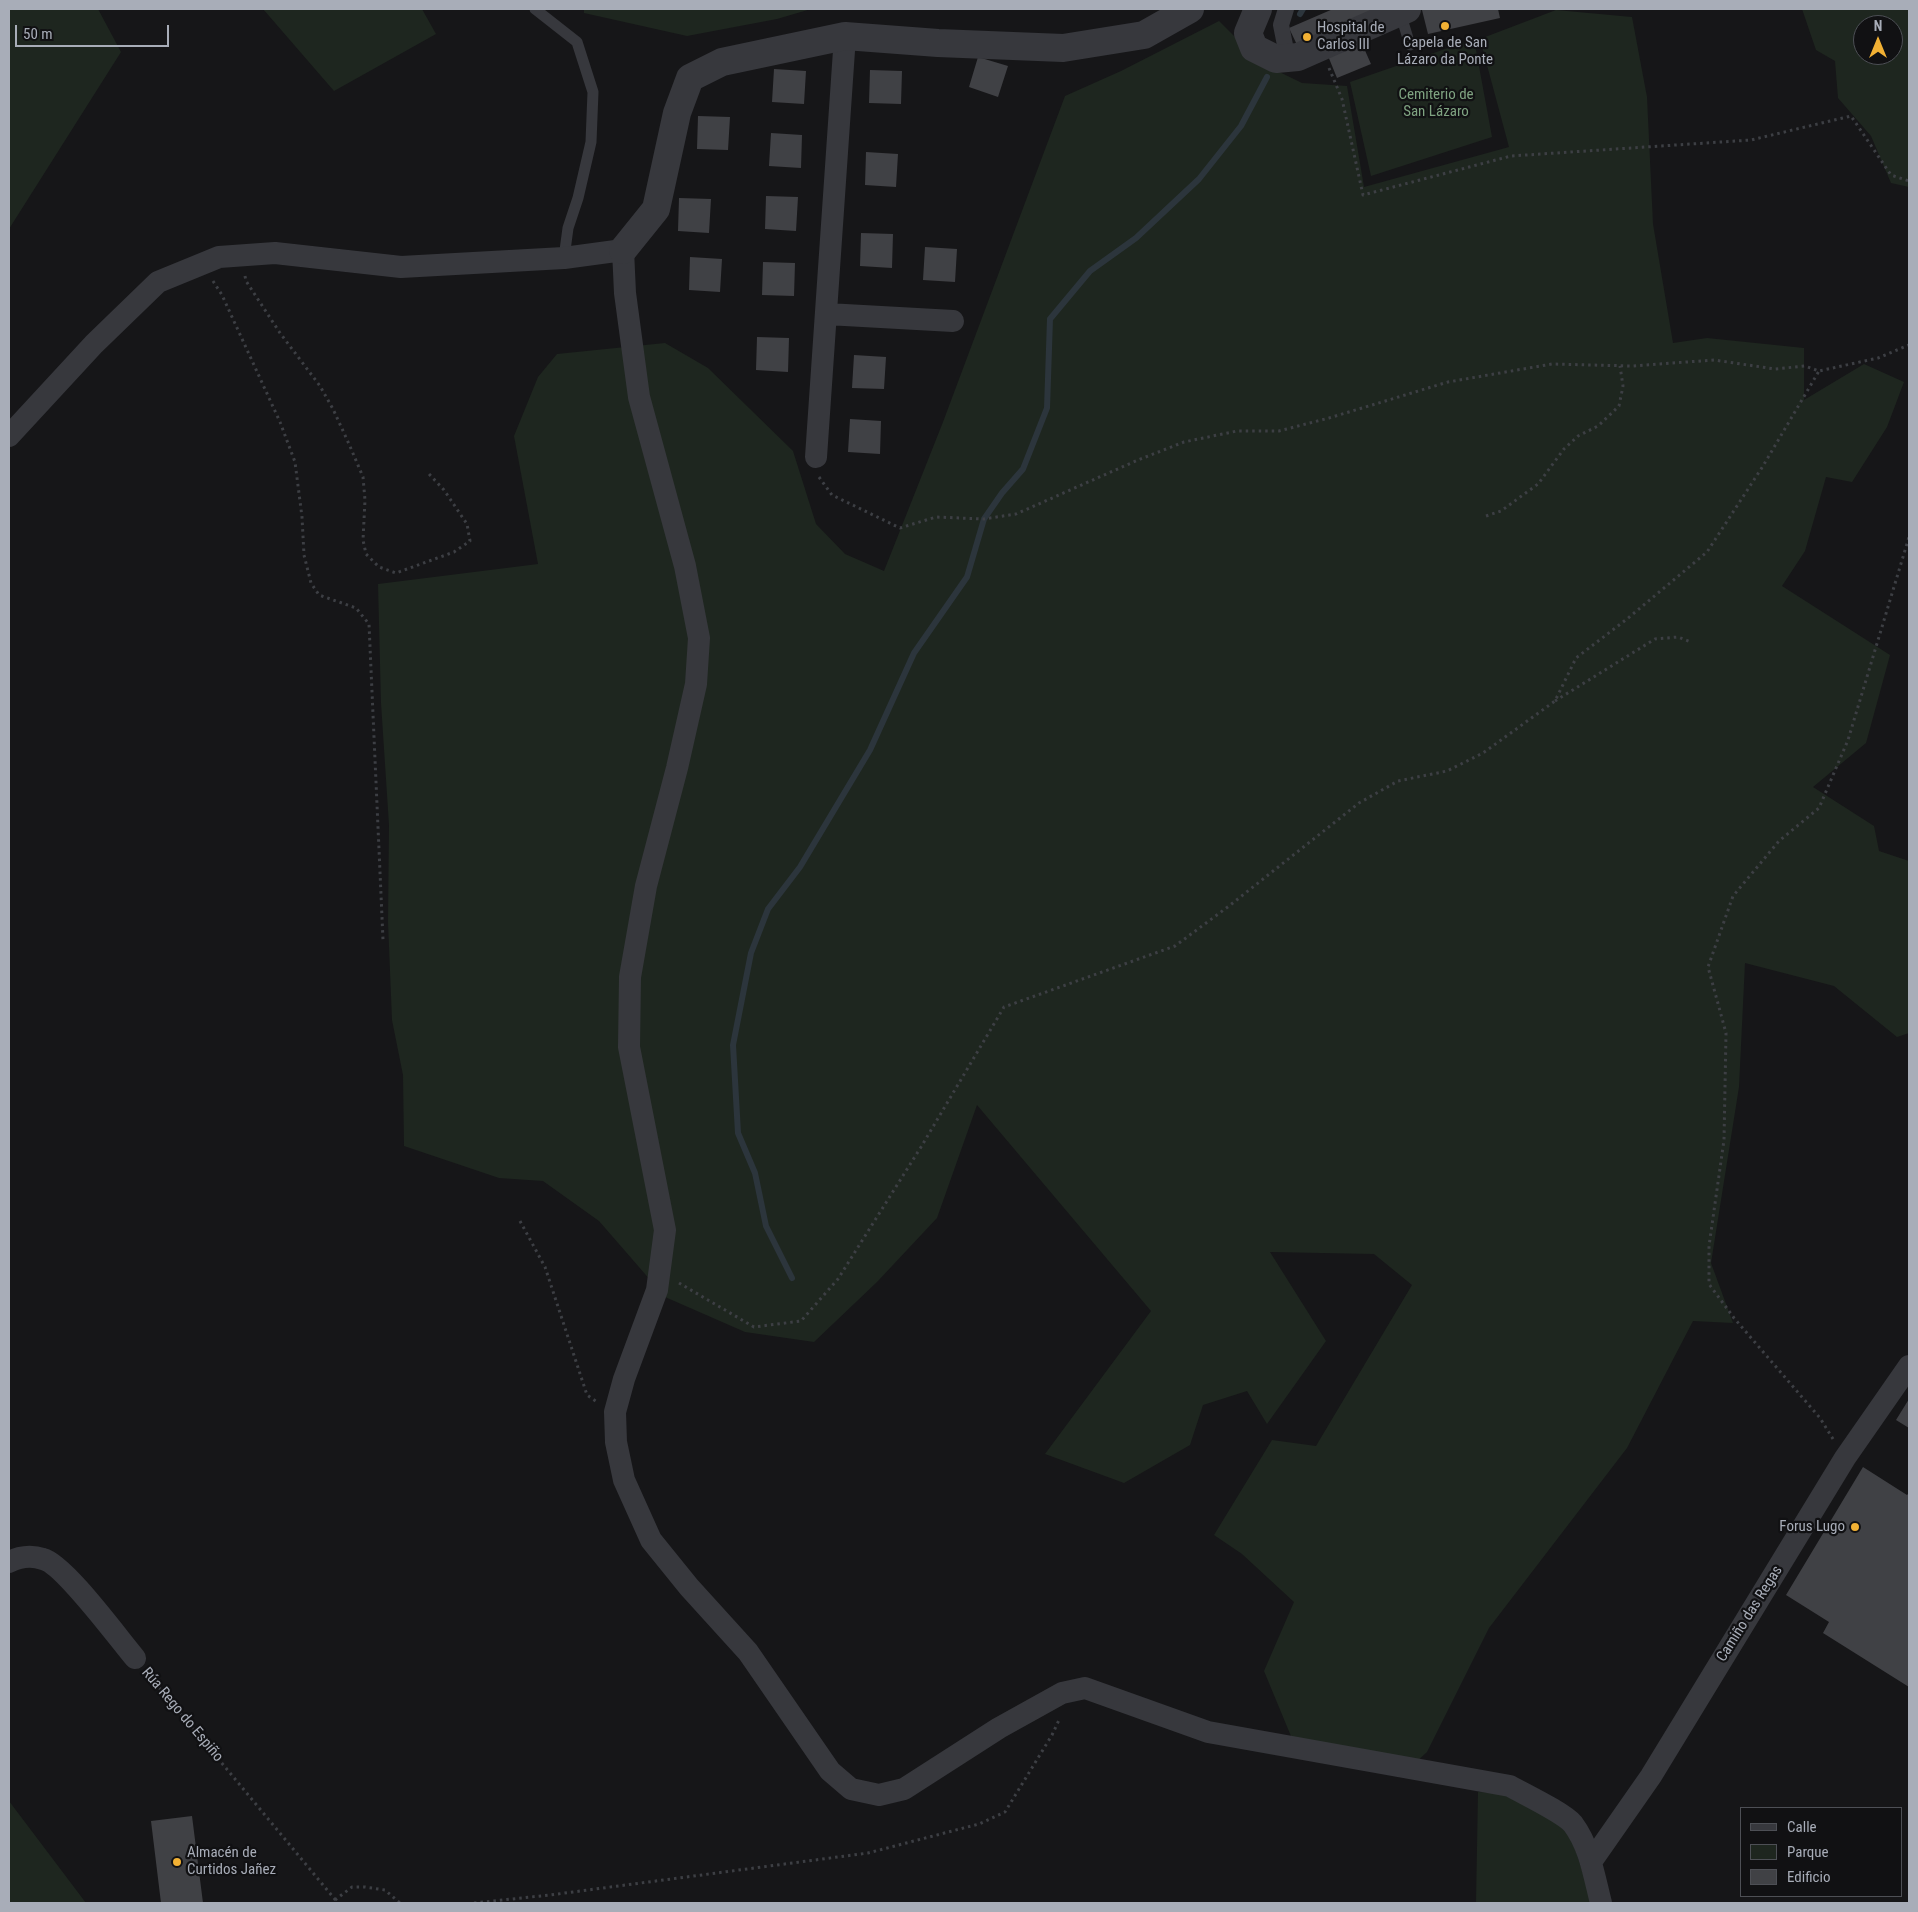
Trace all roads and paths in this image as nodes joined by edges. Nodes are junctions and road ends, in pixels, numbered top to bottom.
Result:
1 (535, 9) edge
2 (1190, 9) edge
3 (1258, 9) edge
4 (1286, 9) edge
5 (1403, 10) edge
6 (845, 36) junction
7 (1410, 45) dead end
8 (1321, 47) junction
9 (1290, 58) junction
10 (1909, 180) edge
11 (622, 250) junction
12 (240, 256) junction
13 (564, 258) junction
14 (201, 264) junction
15 (827, 314) junction
16 (953, 321) dead end
17 (1909, 345) edge
18 (1620, 366) junction
19 (1819, 371) junction
20 (9, 436) edge
21 (816, 457) joint
22 (429, 474) dead end
23 (1486, 516) dead end
24 (1909, 537) edge
25 (1691, 642) dead end
26 (1555, 701) junction
27 (383, 940) dead end
28 (520, 1221) dead end
29 (660, 1271) junction
30 (1909, 1366) edge
31 (615, 1412) junction
32 (1845, 1458) junction
33 (9, 1562) edge
34 (135, 1658) joint
35 (1074, 1691) junction
36 (1591, 1862) junction
37 (336, 1902) edge
38 (400, 1903) edge
39 (474, 1903) edge
40 (1601, 1903) edge

1 - 13 lane
2 - 6 street
3 - 9 street
4 - 9 street
5 - 7 lane
5 - 8 street
6 - 11 street
6 - 15 street
8 - 9 street
8 - 10 path
11 - 13 street
11 - 29 street
12 - 13 street
12 - 14 street
12 - 22 path
14 - 20 street
14 - 27 path
15 - 16 street
15 - 21 street
17 - 19 path
18 - 19 path
18 - 21 path
18 - 23 path
19 - 26 path
24 - 32 path
25 - 26 path
26 - 29 path
28 - 31 path
29 - 31 street
30 - 32 street, Camiño das Regas
31 - 35 street
32 - 36 street, Camiño das Regas
33 - 34 street, Rúa Rego do Espiño
34 - 37 path, Rúa Rego do Espiño
35 - 36 street
35 - 39 path
36 - 40 street
37 - 38 path

